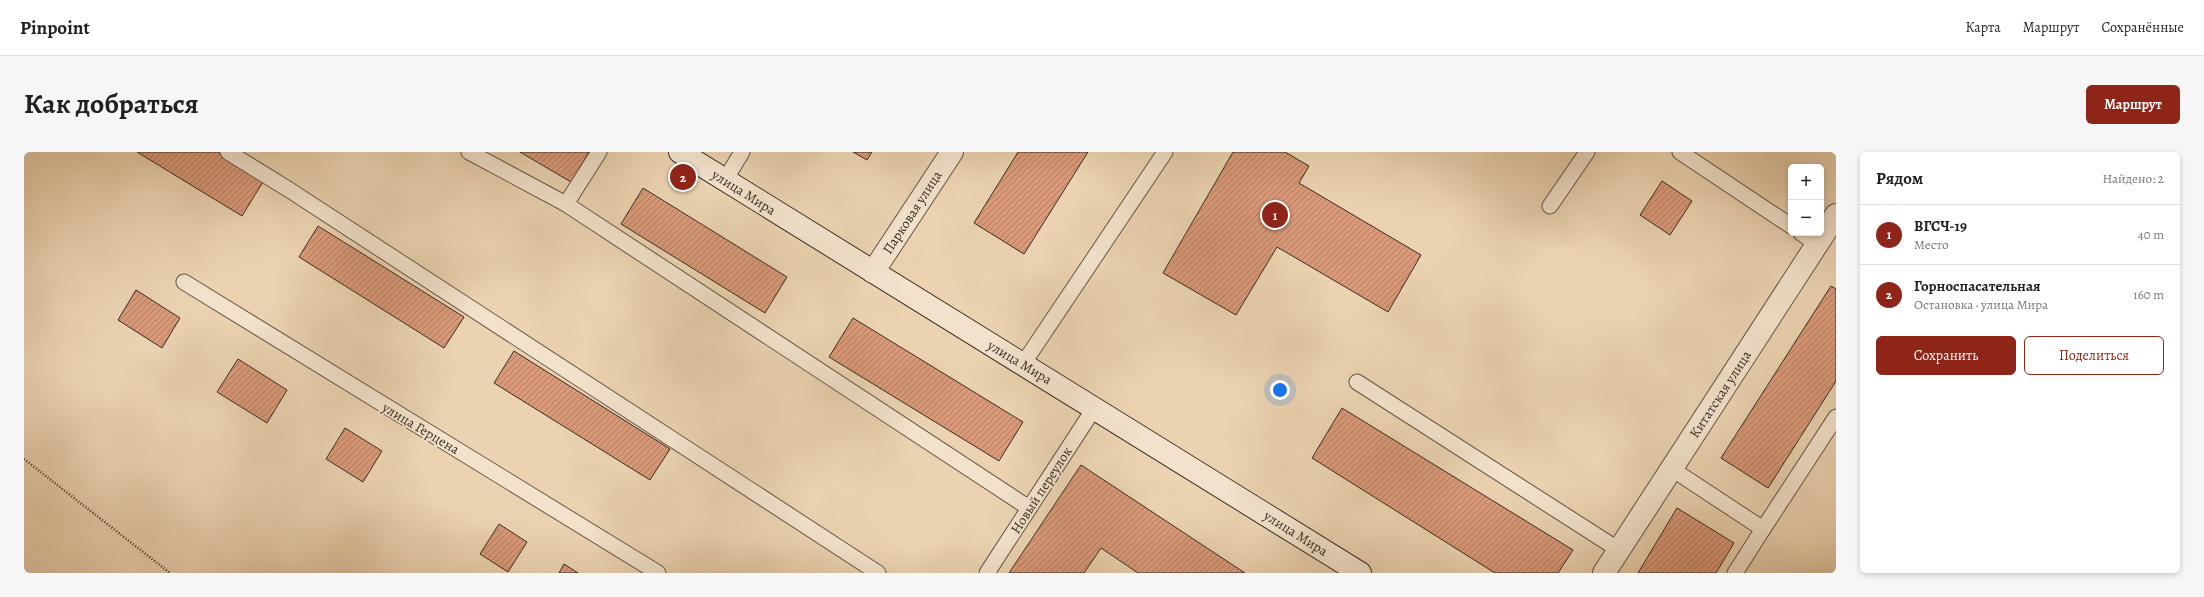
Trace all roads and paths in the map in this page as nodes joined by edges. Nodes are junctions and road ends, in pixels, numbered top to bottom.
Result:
1 (228, 152) edge
2 (469, 152) edge
3 (599, 152) edge
4 (680, 152) edge
5 (742, 152) edge
6 (952, 152) edge
7 (1165, 152) edge
8 (1587, 152) edge
9 (1680, 152) edge
10 (724, 180) junction
11 (566, 204) junction
12 (1550, 206) dead end
13 (1835, 220) edge
14 (1788, 224) edge
15 (1809, 238) edge
16 (873, 272) junction
17 (184, 282) dead end
18 (1023, 364) junction
19 (1357, 382) dead end
20 (1095, 407) junction
21 (1836, 416) edge
22 (24, 459) edge
23 (1672, 469) junction
24 (1030, 508) junction
25 (1762, 529) junction
26 (1619, 550) junction
27 (170, 573) edge
28 (658, 573) edge
29 (878, 573) edge
30 (987, 573) edge
31 (1360, 573) edge
32 (1604, 573) edge
33 (1735, 573) edge

1 - 29 lane
2 - 11 lane
3 - 11 lane
4 - 10 main road, улица Мира
5 - 10 lane
6 - 16 main road, Парковая улица
7 - 18 lane
8 - 12 lane
9 - 14 lane
10 - 16 main road, улица Мира
11 - 24 lane
13 - 15 main road, Китатская улица
15 - 23 main road, Китатская улица
16 - 18 main road, улица Мира
17 - 28 lane, улица Герцена
18 - 20 main road, улица Мира
19 - 26 lane
20 - 24 lane, Новый переулок
20 - 31 main road, улица Мира
21 - 25 lane
22 - 27 path
23 - 25 lane
23 - 26 main road, Китатская улица
24 - 30 lane, Новый переулок
25 - 33 lane
26 - 32 main road, Китатская улица

